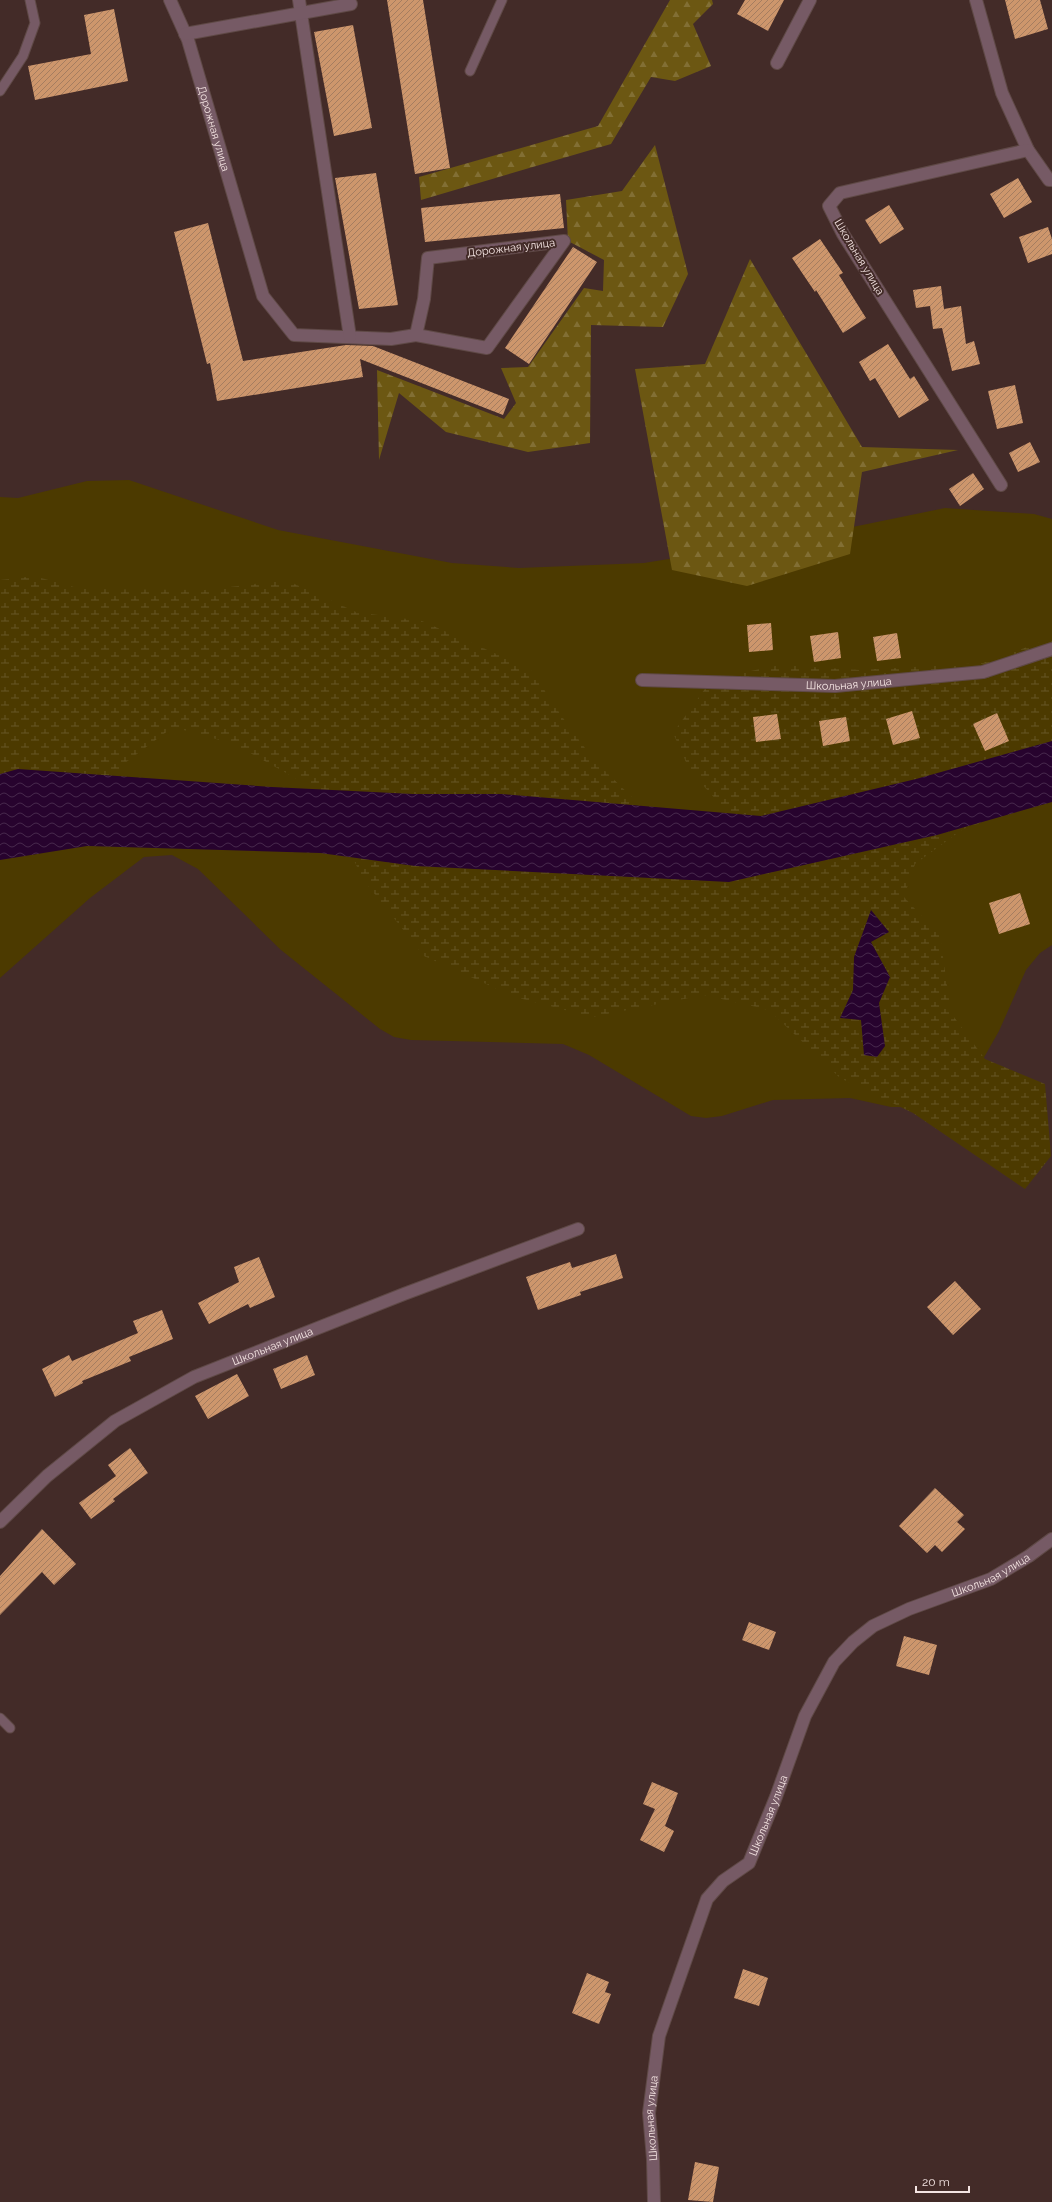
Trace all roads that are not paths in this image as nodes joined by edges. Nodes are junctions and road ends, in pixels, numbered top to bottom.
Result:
1 (30, 0) edge
2 (170, 0) edge
3 (299, 0) edge
4 (502, 0) edge
5 (810, 0) edge
6 (976, 0) edge
7 (351, 4) dead end
8 (301, 13) junction
9 (185, 34) junction
10 (777, 63) dead end
11 (470, 71) dead end
12 (0, 91) edge
13 (1028, 150) junction
14 (1051, 182) edge
15 (416, 335) junction
16 (350, 337) junction
17 (1001, 485) dead end
18 (1052, 649) edge
19 (642, 680) dead end
20 (578, 1229) dead end
21 (0, 1522) edge
22 (1052, 1539) edge
23 (0, 1718) edge
24 (10, 1728) dead end
25 (654, 2202) edge

1 - 12 lane
2 - 9 street, Дорожная улица
3 - 8 street
4 - 11 lane
5 - 10 street
6 - 13 street
7 - 8 street
8 - 9 street
8 - 16 street
9 - 16 street, Дорожная улица
13 - 14 street
13 - 17 street, Школьная улица
15 - 15 street, Дорожная улица
15 - 16 street, Дорожная улица
18 - 19 street, Школьная улица
20 - 21 street, Школьная улица
22 - 25 street, Школьная улица
23 - 24 lane

